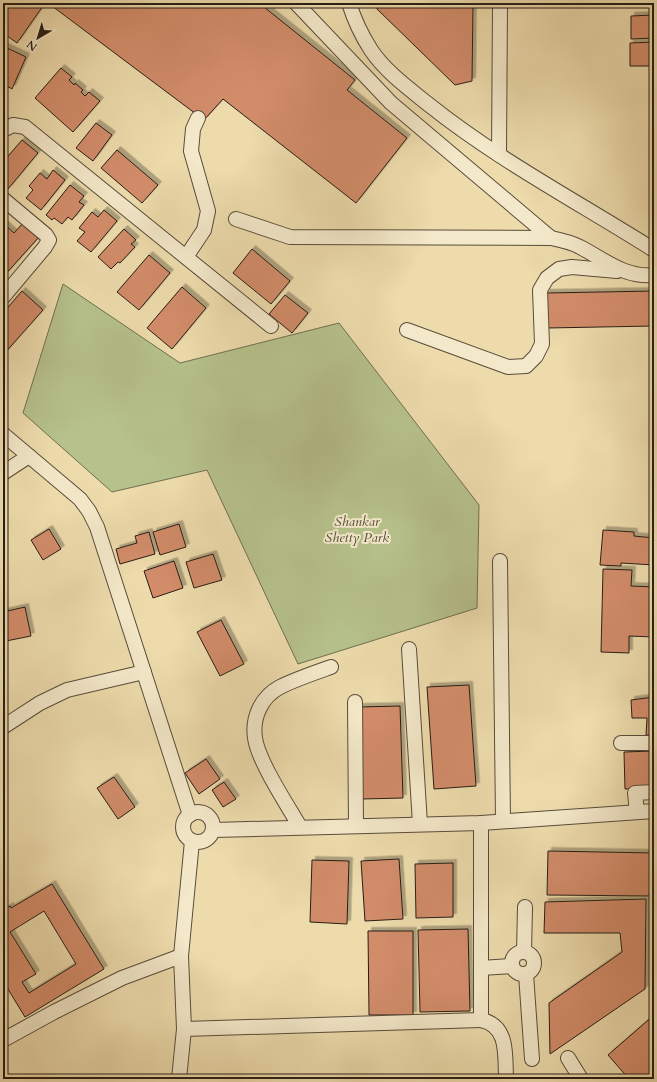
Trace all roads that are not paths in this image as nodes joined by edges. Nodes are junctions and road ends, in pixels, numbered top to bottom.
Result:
1 (296, 3) edge
2 (349, 3) edge
3 (500, 3) edge
4 (198, 118) dead end
5 (3, 130) edge
6 (499, 156) junction
7 (3, 199) edge
8 (236, 219) dead end
9 (551, 238) junction
10 (654, 250) edge
11 (186, 257) junction
12 (623, 272) junction
13 (654, 275) edge
14 (3, 297) edge
15 (271, 326) dead end
16 (407, 330) dead end
17 (3, 434) edge
18 (29, 456) junction
19 (3, 473) edge
20 (500, 561) dead end
21 (409, 649) dead end
22 (331, 667) dead end
23 (144, 672) junction
24 (355, 702) dead end
25 (3, 727) edge
26 (621, 743) dead end
27 (654, 743) edge
28 (654, 792) edge
29 (654, 811) edge
30 (637, 812) junction
31 (190, 814) junction
32 (503, 821) junction
33 (481, 823) junction
34 (420, 824) junction
35 (356, 826) junction
36 (300, 827) junction
37 (213, 830) junction
38 (192, 841) junction
39 (525, 907) dead end
40 (524, 952) junction
41 (181, 956) junction
42 (512, 966) junction
43 (481, 968) junction
44 (526, 974) junction
45 (481, 1020) junction
46 (184, 1029) junction
47 (3, 1040) edge
48 (568, 1058) dead end
49 (532, 1059) dead end
50 (179, 1079) edge
51 (506, 1079) edge
52 (581, 1079) edge

1 - 9 street
2 - 6 street
3 - 6 street
4 - 11 street
5 - 11 street
6 - 10 street
7 - 14 street
8 - 9 street
9 - 12 street
11 - 15 street
12 - 13 street
12 - 16 street
17 - 18 street
18 - 19 street
18 - 23 street
20 - 32 street
21 - 34 street
22 - 36 street
23 - 25 street
23 - 31 street
24 - 35 street
26 - 27 street
28 - 30 street
29 - 30 street
30 - 32 street
31 - 37 street
31 - 38 street
32 - 33 street
33 - 34 street
33 - 43 street
34 - 35 street
35 - 36 street
36 - 37 street
37 - 38 street
38 - 41 street
39 - 40 street
40 - 42 street
40 - 44 street
41 - 46 street
41 - 47 street
42 - 43 street
42 - 44 street
43 - 45 street
44 - 49 street
45 - 46 street
45 - 51 street
46 - 50 street
48 - 52 street

